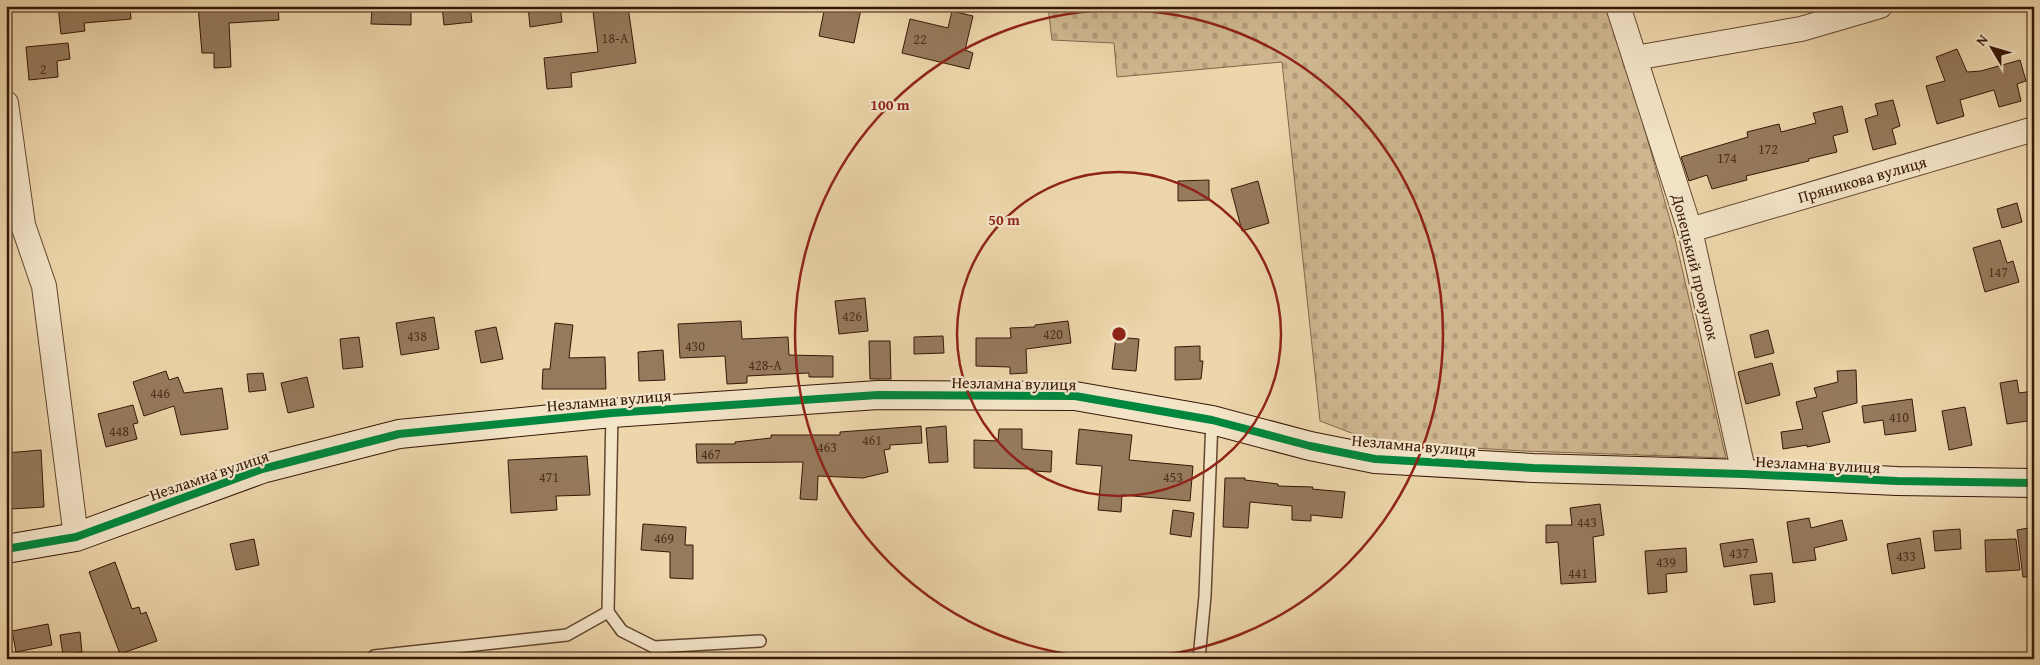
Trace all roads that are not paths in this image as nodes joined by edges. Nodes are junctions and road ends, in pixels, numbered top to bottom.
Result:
1 (1618, 6) edge
2 (1880, 6) edge
3 (1635, 58) junction
4 (6, 103) edge
5 (2034, 129) edge
6 (1690, 230) junction
7 (612, 413) junction
8 (1212, 420) junction
9 (1744, 474) junction
10 (2034, 483) edge
11 (76, 537) junction
12 (6, 549) edge
13 (608, 612) junction
14 (760, 641) dead end
15 (374, 656) dead end
16 (1199, 659) edge

1 - 3 street, Донецький провулок
2 - 3 street
3 - 6 street, Донецький провулок
4 - 11 street
5 - 6 street, Пряникова вулиця
6 - 9 street, Донецький провулок
7 - 8 street, Незламна вулиця
7 - 11 street, Незламна вулиця
7 - 13 lane
8 - 9 street, Незламна вулиця
8 - 16 lane
9 - 10 street, Незламна вулиця
11 - 12 street, Незламна вулиця
13 - 14 lane
13 - 15 lane

